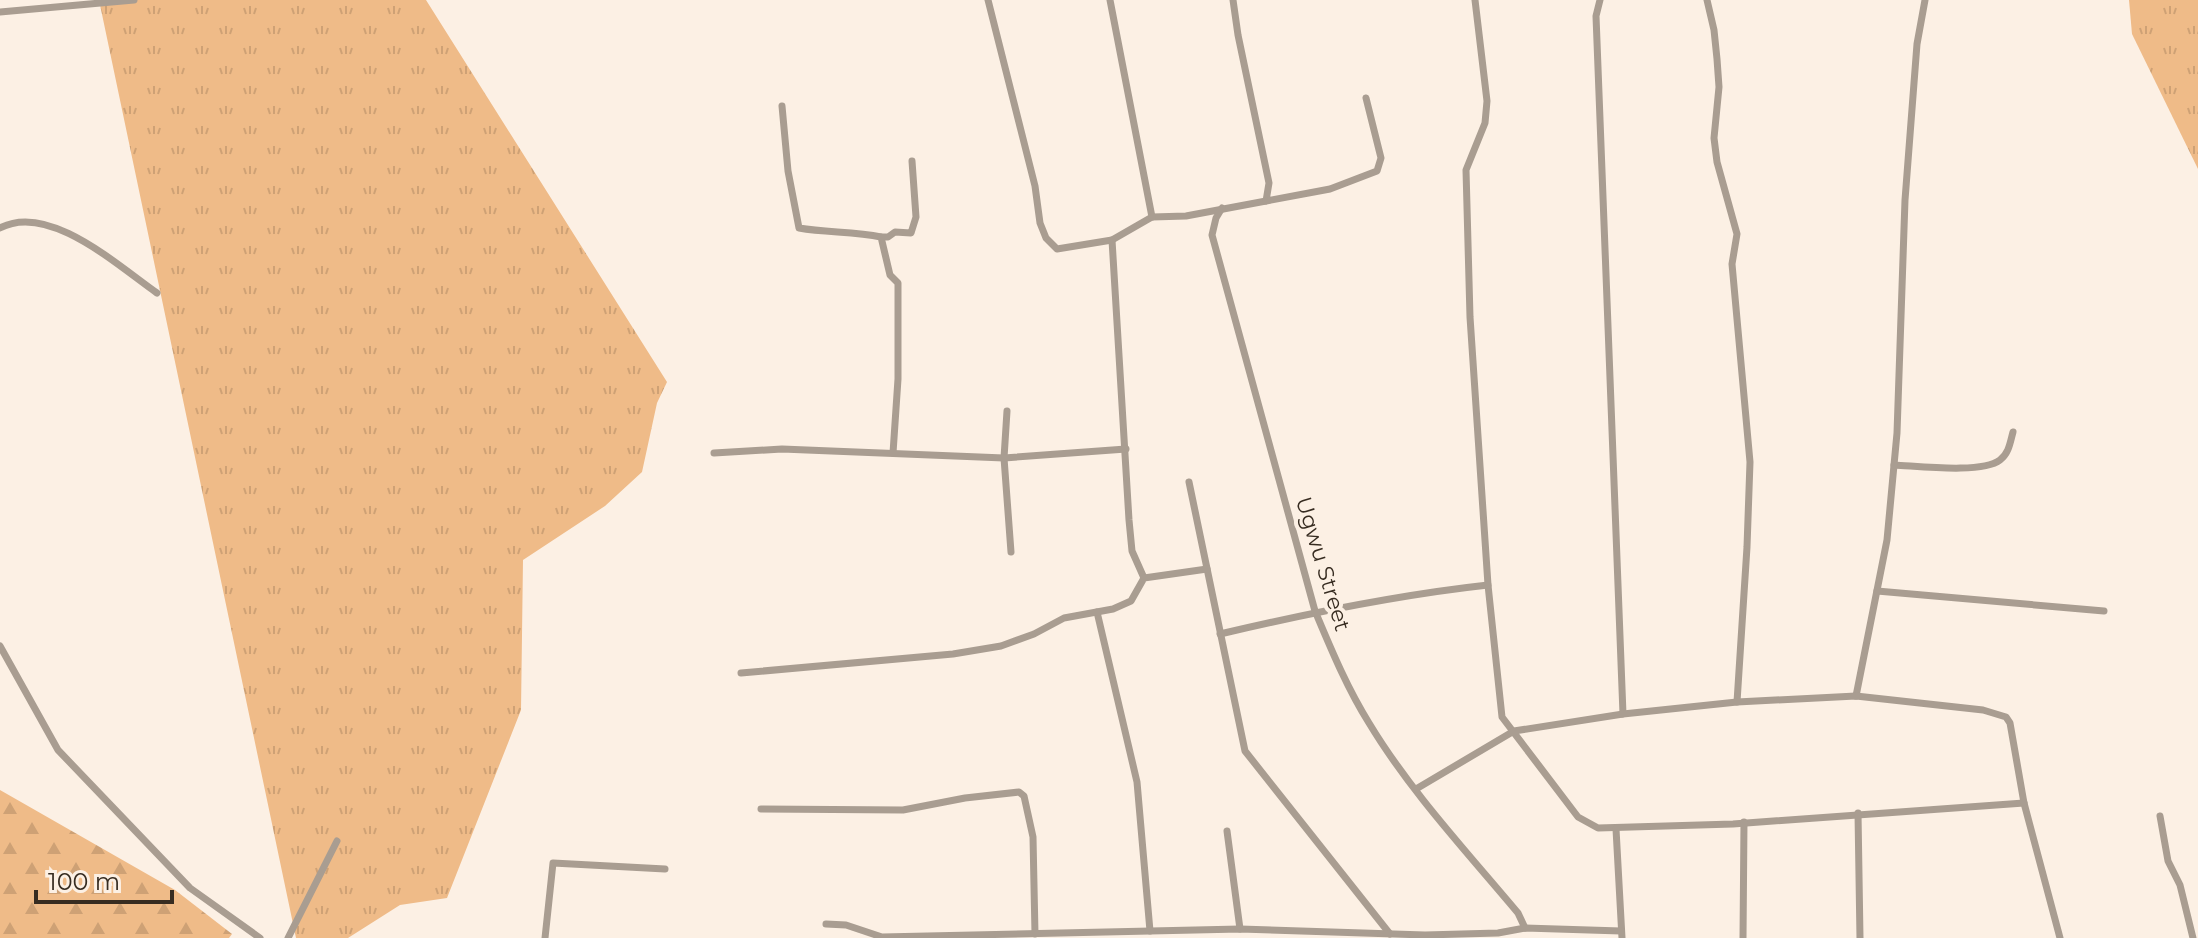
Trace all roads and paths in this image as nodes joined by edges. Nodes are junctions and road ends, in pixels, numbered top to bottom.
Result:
1 (134, 0) edge
2 (988, 0) edge
3 (1110, 0) edge
4 (1233, 0) edge
5 (1475, 0) edge
6 (1600, 0) edge
7 (1707, 0) edge
8 (1925, 0) edge
9 (0, 12) edge
10 (1366, 98) dead end
11 (782, 106) dead end
12 (912, 161) dead end
13 (1266, 201) junction
14 (1222, 208) junction
15 (1152, 217) junction
16 (0, 228) edge
17 (881, 237) junction
18 (1112, 240) junction
19 (157, 293) dead end
20 (1007, 411) dead end
21 (2013, 432) dead end
22 (1126, 449) junction
23 (714, 453) dead end
24 (893, 453) junction
25 (1004, 458) junction
26 (1894, 465) junction
27 (1189, 482) dead end
28 (1011, 552) dead end
29 (1207, 569) junction
30 (1144, 578) junction
31 (1488, 585) junction
32 (1877, 591) junction
33 (1315, 611) junction
34 (2104, 611) dead end
35 (1097, 612) junction
36 (1220, 634) junction
37 (0, 646) edge
38 (741, 673) dead end
39 (1856, 696) junction
40 (1737, 702) junction
41 (1623, 714) junction
42 (1514, 731) junction
43 (1416, 789) junction
44 (2024, 803) junction
45 (761, 809) dead end
46 (1858, 813) junction
47 (2160, 816) dead end
48 (1744, 822) junction
49 (1616, 829) junction
50 (1227, 831) dead end
51 (337, 841) dead end
52 (665, 869) dead end
53 (826, 924) dead end
54 (1525, 928) junction
55 (1240, 929) junction
56 (1150, 931) junction
57 (1035, 934) junction
58 (1390, 934) junction
59 (1622, 934) edge
60 (1100, 936) edge
61 (260, 938) edge
62 (288, 938) edge
63 (545, 938) edge
64 (1743, 938) edge
65 (1860, 938) edge
66 (2060, 938) edge
67 (2193, 938) edge

1 - 9 street
2 - 18 street
3 - 15 street
4 - 13 street
5 - 31 street
6 - 41 street
7 - 40 street
8 - 26 street
10 - 13 street
11 - 17 street
12 - 17 street
13 - 14 street
14 - 15 street
14 - 33 street, Ugwu Street
15 - 18 street
16 - 19 street
17 - 24 street
18 - 22 street
20 - 25 street
21 - 26 street
22 - 25 street
22 - 30 street
23 - 24 street
24 - 25 street
25 - 28 street
26 - 32 street
27 - 29 street
29 - 30 street
29 - 36 street
30 - 35 street
31 - 33 street
31 - 42 street
32 - 34 street
32 - 39 street
33 - 36 street
33 - 43 street, Ugwu Street
35 - 38 street
35 - 56 street
36 - 58 street
37 - 61 street
39 - 40 street
39 - 44 street
40 - 41 street
41 - 42 street
42 - 43 street
42 - 49 street
43 - 54 street, Ugwu Street
44 - 46 street
44 - 66 street
45 - 57 street
46 - 48 street
46 - 65 street
47 - 67 street
48 - 49 street
48 - 64 street
49 - 59 street
50 - 55 street
51 - 62 street
52 - 63 street
53 - 57 street
54 - 58 street
54 - 59 street
55 - 56 street
55 - 58 street
56 - 60 street
57 - 60 street

